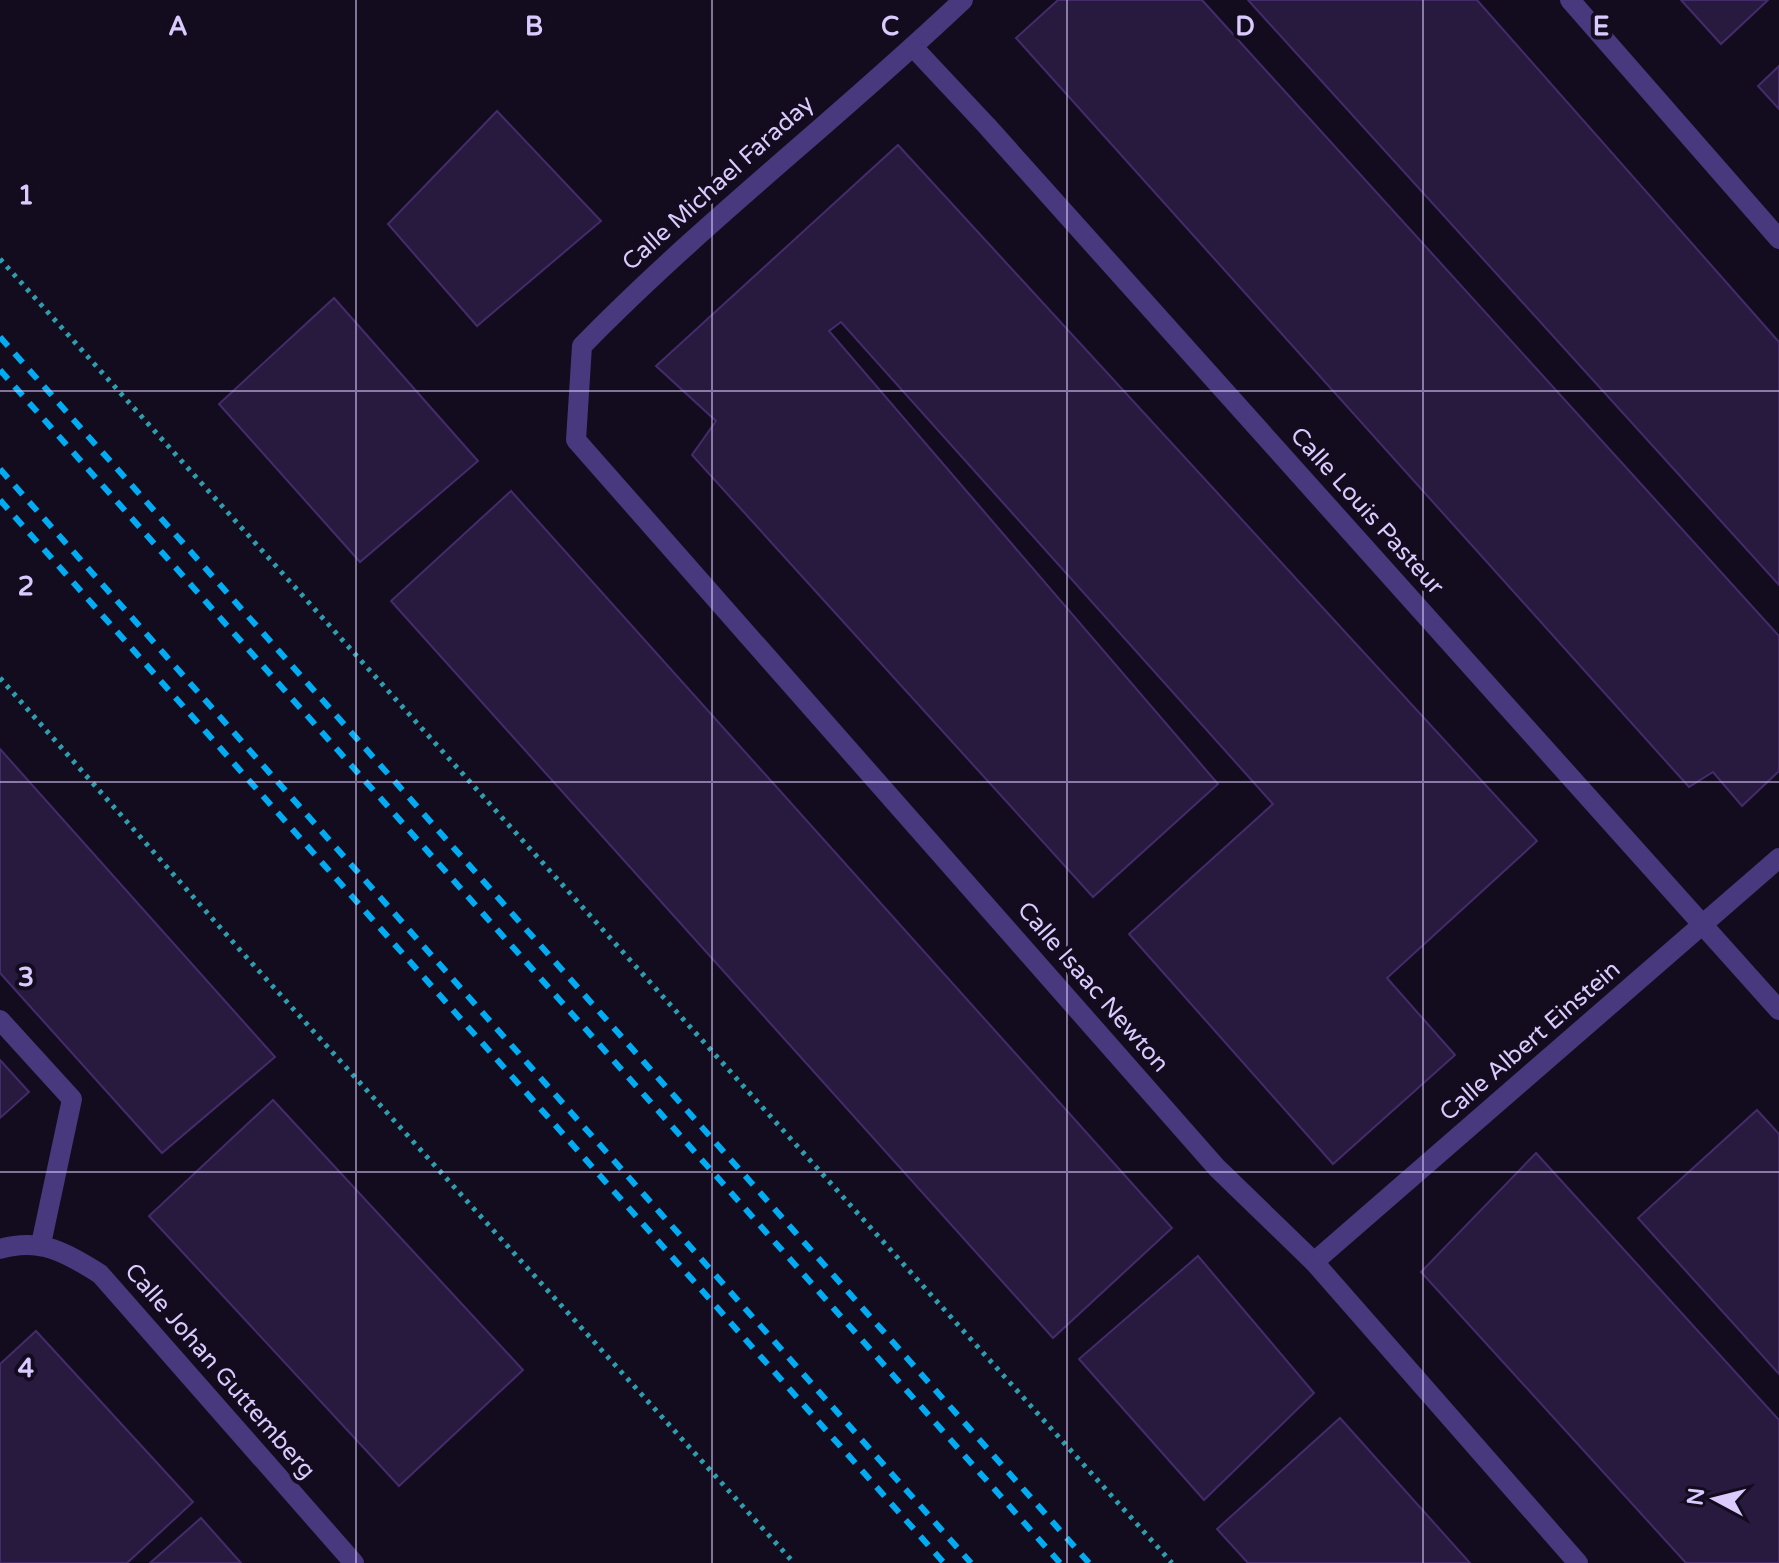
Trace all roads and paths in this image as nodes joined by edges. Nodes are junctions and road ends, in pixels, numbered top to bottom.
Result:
1 (963, 0) edge
2 (1570, 0) edge
3 (913, 47) junction
4 (1779, 239) edge
5 (0, 259) edge
6 (576, 440) joint
7 (0, 678) edge
8 (1779, 858) edge
9 (1704, 926) junction
10 (1779, 1010) edge
11 (0, 1020) edge
12 (41, 1244) junction
13 (0, 1249) edge
14 (1314, 1262) junction
15 (354, 1563) edge
16 (794, 1563) edge
17 (1172, 1563) edge
18 (1578, 1563) edge

1 - 3 street, Calle Michael Faraday
2 - 4 street
3 - 6 street, Calle Michael Faraday
3 - 9 street, Calle Louis Pasteur
5 - 17 path
6 - 14 street, Calle Isaac Newton
7 - 16 path
8 - 9 street, Calle Albert Einstein
9 - 10 street, Calle Louis Pasteur
9 - 14 street, Calle Albert Einstein
11 - 12 street
12 - 13 street
12 - 15 street, Calle Johan Guttemberg
14 - 18 street, Calle Isaac Newton

